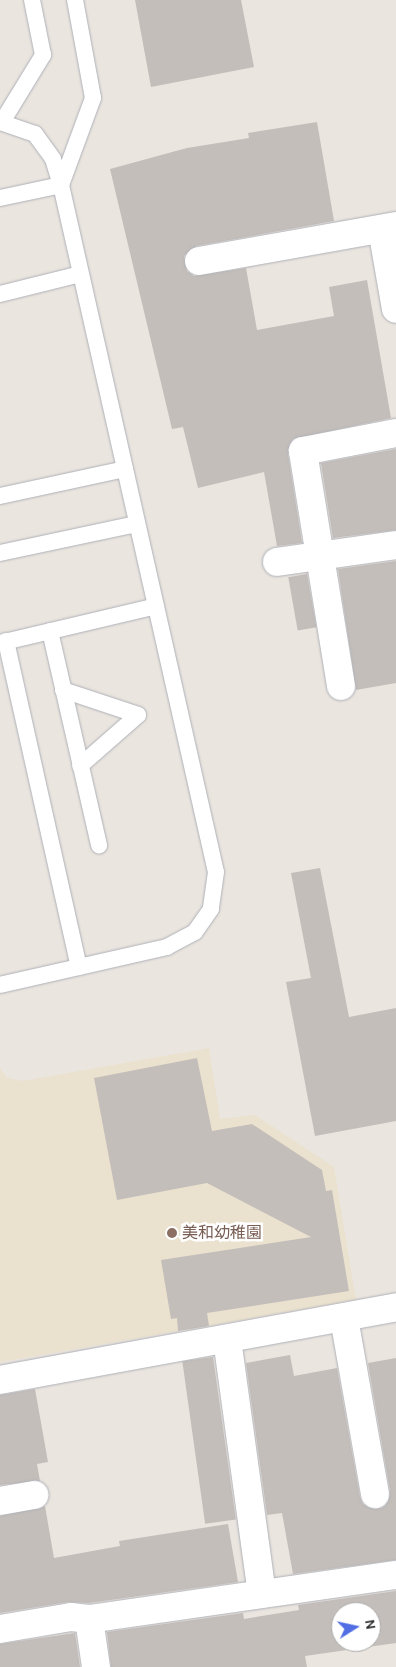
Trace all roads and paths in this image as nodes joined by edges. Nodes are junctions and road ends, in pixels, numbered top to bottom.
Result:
1 (32, 0) edge
2 (75, 0) edge
3 (1, 122) edge
4 (61, 184) junction
5 (0, 198) edge
6 (389, 228) edge
7 (199, 261) dead end
8 (81, 274) junction
9 (0, 294) edge
10 (396, 309) edge
11 (396, 433) edge
12 (125, 469) junction
13 (0, 496) edge
14 (137, 524) junction
15 (396, 545) edge
16 (0, 553) edge
17 (320, 556) junction
18 (277, 562) dead end
19 (156, 606) junction
20 (50, 631) junction
21 (3, 642) edge
22 (341, 686) dead end
23 (63, 690) junction
24 (80, 766) junction
25 (99, 845) dead end
26 (79, 967) junction
27 (0, 985) edge
28 (396, 1306) edge
29 (344, 1318) junction
30 (227, 1339) junction
31 (0, 1380) edge
32 (374, 1494) dead end
33 (34, 1495) dead end
34 (0, 1501) edge
35 (396, 1575) edge
36 (262, 1594) junction
37 (89, 1619) junction
38 (0, 1629) edge
39 (96, 1667) edge

1 - 3 lane
2 - 4 lane
3 - 4 lane
4 - 5 lane
4 - 8 lane
6 - 7 street
6 - 10 street
8 - 9 lane
8 - 12 lane
11 - 17 street
12 - 13 lane
12 - 14 lane
14 - 16 lane
14 - 19 lane
15 - 17 street
17 - 18 street
17 - 22 street
19 - 20 lane
19 - 26 lane
20 - 21 lane
20 - 23 lane
21 - 26 lane
23 - 24 lane
23 - 24 lane
24 - 25 lane
26 - 27 lane
28 - 29 street
29 - 30 street
29 - 32 street
30 - 31 street
30 - 36 street
33 - 34 street
35 - 36 street
36 - 37 street
37 - 38 street
37 - 39 street

